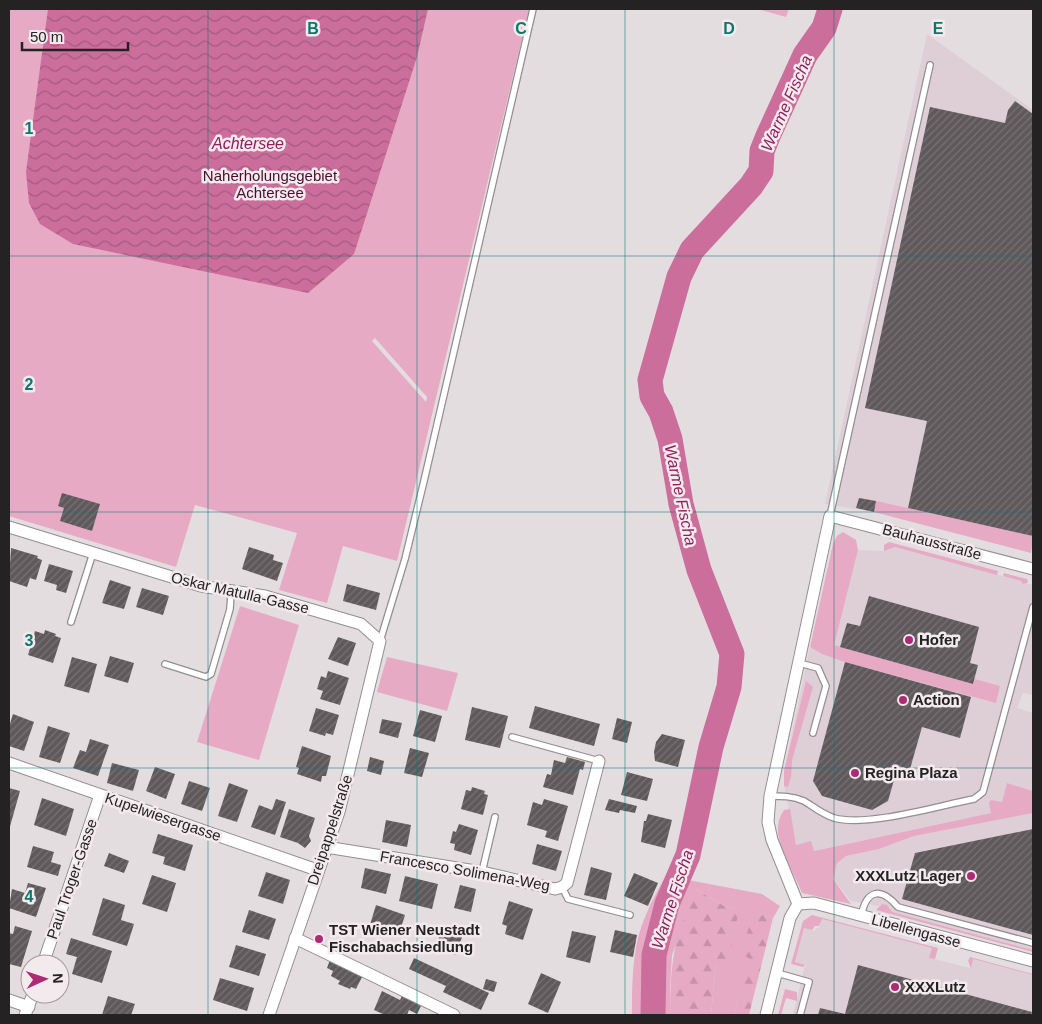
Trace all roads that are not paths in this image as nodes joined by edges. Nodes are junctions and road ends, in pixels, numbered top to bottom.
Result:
1 (533, 9) edge
2 (930, 65) dead end
3 (830, 516) junction
4 (9, 527) edge
5 (93, 553) junction
6 (1033, 569) edge
7 (231, 593) junction
8 (1033, 607) edge
9 (72, 622) dead end
10 (380, 641) junction
11 (798, 663) junction
12 (165, 664) dead end
13 (813, 733) dead end
14 (512, 737) dead end
15 (599, 761) joint
16 (9, 763) edge
17 (100, 795) junction
18 (770, 796) junction
19 (495, 817) dead end
20 (326, 847) junction
21 (317, 870) junction
22 (482, 872) junction
23 (562, 887) junction
24 (798, 904) junction
25 (630, 915) dead end
26 (861, 917) junction
27 (294, 938) junction
28 (1033, 943) edge
29 (46, 954) edge
30 (1033, 961) edge
31 (777, 973) junction
32 (9, 1000) edge
33 (27, 1011) edge
34 (269, 1015) edge
35 (454, 1015) edge
36 (766, 1015) edge
37 (800, 1015) edge

1 - 10 lane
2 - 3 lane
3 - 6 street, Bauhausstraße
3 - 11 street
4 - 5 street, Oskar Matulla-Gasse
5 - 7 street, Oskar Matulla-Gasse
5 - 9 lane
7 - 10 street, Oskar Matulla-Gasse
7 - 12 lane
8 - 18 lane
10 - 20 street, Dreipappelstraße
11 - 13 lane
11 - 18 street
14 - 15 lane
15 - 23 street, Francesco Solimena-Weg
16 - 17 street, Kupelwiesergasse
17 - 21 street, Kupelwiesergasse
17 - 29 street, Paul Troger-Gasse
18 - 24 street
19 - 22 lane
20 - 21 street, Dreipappelstraße
20 - 22 street, Francesco Solimena-Weg
21 - 27 street, Dreipappelstraße
22 - 23 street, Francesco Solimena-Weg
23 - 25 lane
24 - 26 street, Libellengasse
24 - 31 street
26 - 28 lane
26 - 30 street, Libellengasse
27 - 34 street, Dreipappelstraße
27 - 35 street
31 - 36 street
31 - 37 lane
32 - 33 street

